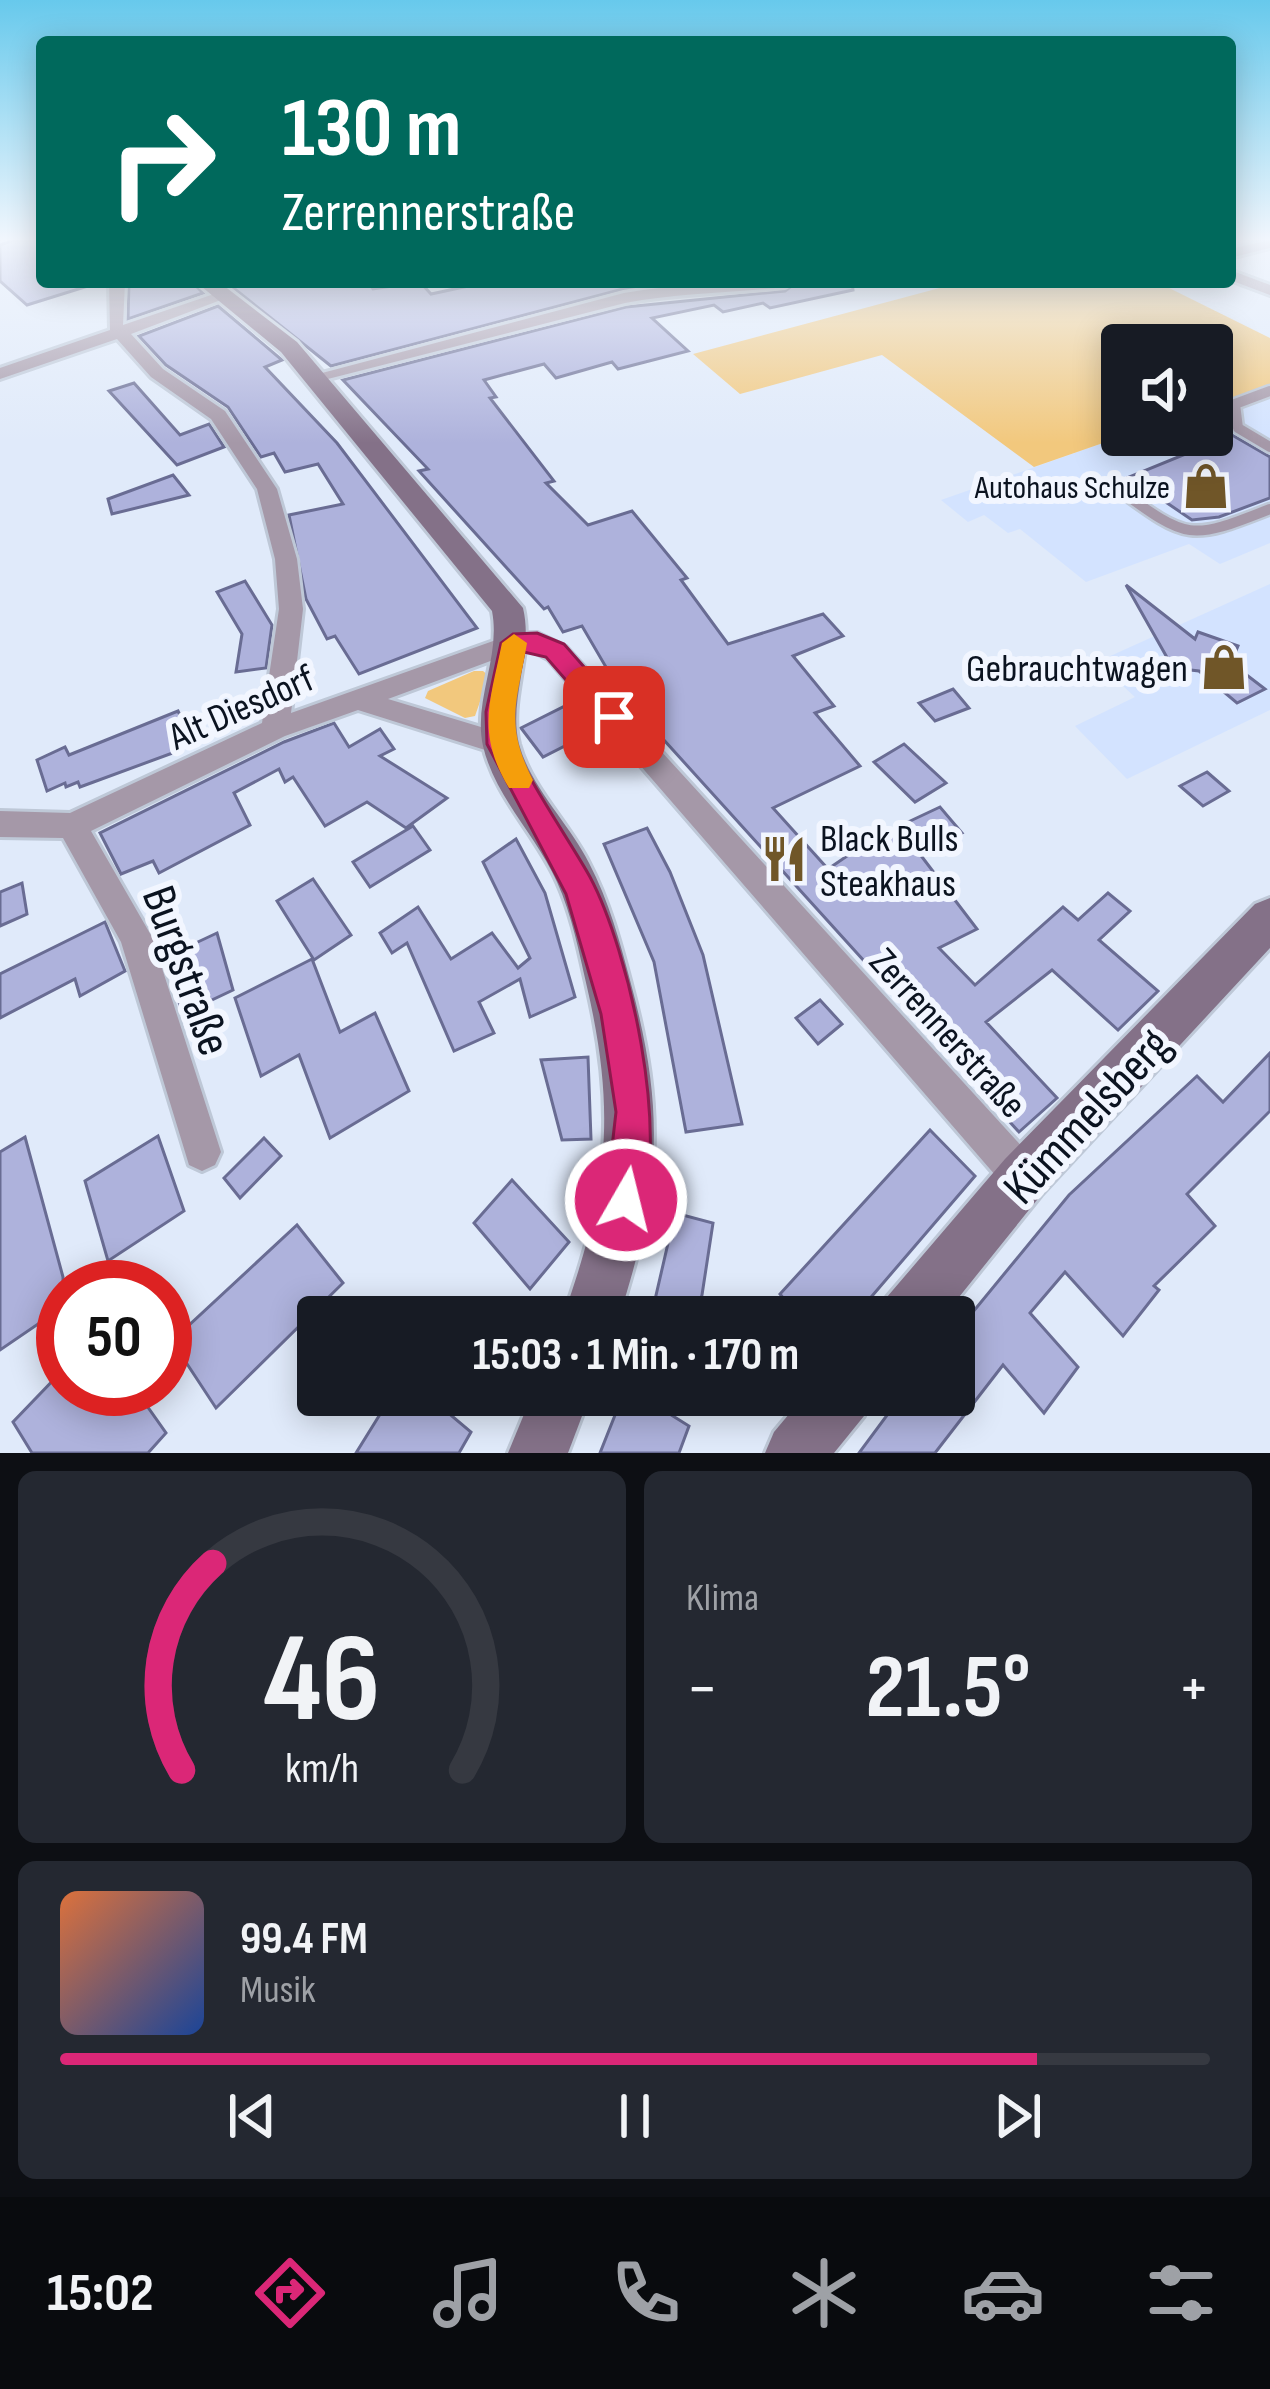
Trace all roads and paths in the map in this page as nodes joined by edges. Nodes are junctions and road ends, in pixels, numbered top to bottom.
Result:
1 (113, 308) edge
2 (177, 308) edge
3 (241, 308) edge
4 (586, 308) edge
5 (123, 334) junction
6 (0, 374) edge
7 (316, 377) junction
8 (1270, 391) edge
9 (1270, 447) edge
10 (1118, 489) dead end
11 (1270, 509) edge
12 (513, 643) junction
13 (356, 699) junction
14 (274, 729) junction
15 (501, 744) junction
16 (0, 824) edge
17 (72, 826) junction
18 (1270, 918) edge
19 (202, 1152) dead end
20 (1023, 1177) junction
21 (597, 1296) edge
22 (924, 1296) edge
23 (553, 1416) edge
24 (826, 1416) edge
25 (538, 1453) edge
26 (795, 1453) edge

1 - 5 street
2 - 5 street
3 - 7 main road
4 - 7 street
5 - 6 street
5 - 14 street
7 - 12 main road
8 - 9 lane
10 - 11 lane
12 - 13 street, Alt Diesdorf
12 - 15 main road
12 - 20 street, Zerrennerstraße
13 - 14 street, Alt Diesdorf
13 - 15 street
14 - 17 street, Alt Diesdorf
15 - 21 main road
16 - 17 street, Alt Diesdorf
17 - 19 street, Burgstraße
18 - 20 main road, Kümmelsberg
20 - 22 main road, Kümmelsberg
23 - 25 main road
24 - 26 main road

